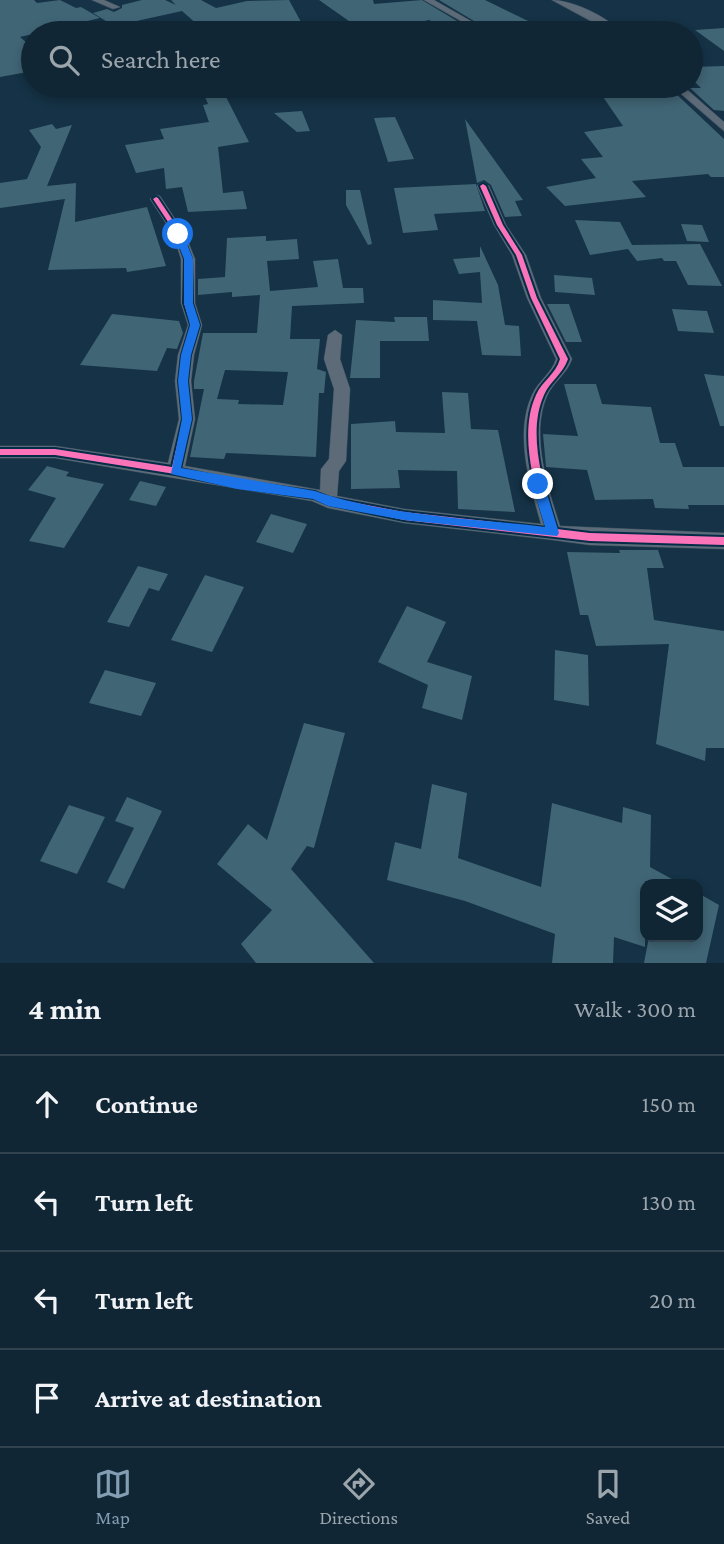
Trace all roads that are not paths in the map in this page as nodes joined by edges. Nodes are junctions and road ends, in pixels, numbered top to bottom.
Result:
1 (96, 0) edge
2 (428, 0) edge
3 (556, 0) edge
4 (116, 7) dead end
5 (466, 21) edge
6 (600, 21) edge
7 (690, 98) edge
8 (724, 128) edge
9 (483, 186) dead end
10 (156, 199) dead end
11 (335, 335) dead end
12 (0, 452) edge
13 (175, 471) junction
14 (328, 501) junction
15 (553, 533) junction
16 (724, 541) edge

1 - 4 street
2 - 5 street
3 - 6 street
7 - 8 street
9 - 15 street
10 - 13 street
11 - 14 street
12 - 13 street
13 - 14 street
14 - 15 street
15 - 16 street

